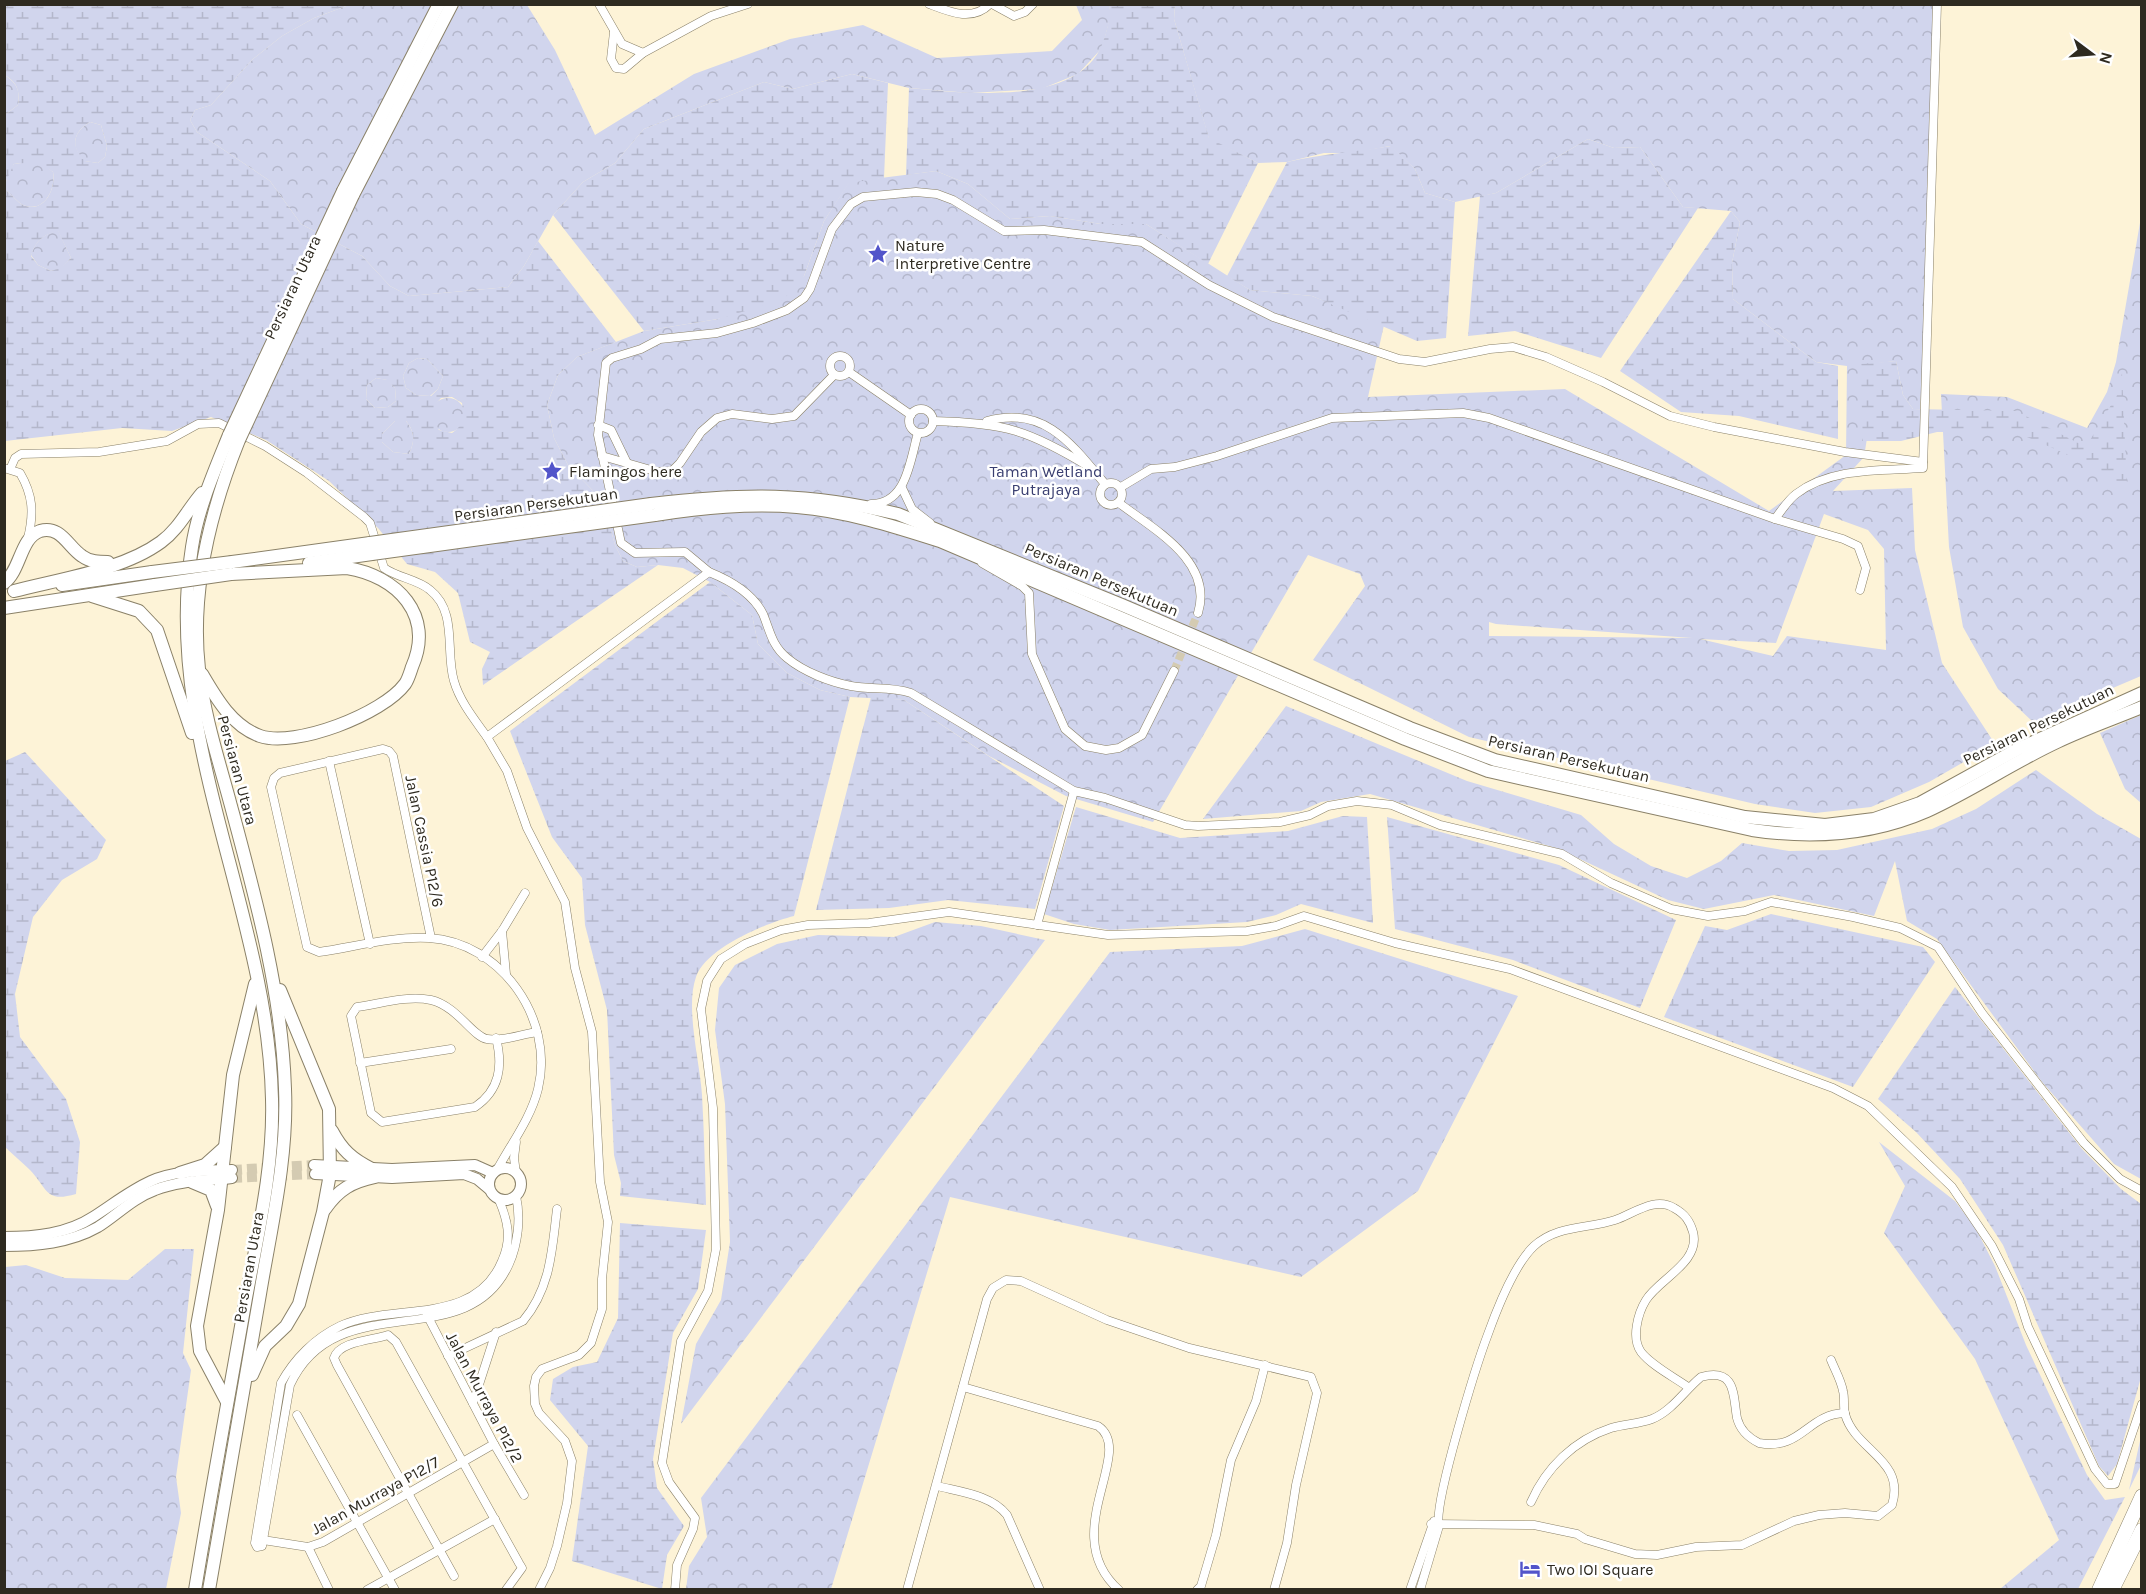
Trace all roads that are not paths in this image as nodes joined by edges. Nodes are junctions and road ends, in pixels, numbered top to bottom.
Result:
1 (452, 4) edge
2 (599, 4) edge
3 (748, 4) edge
4 (928, 4) edge
5 (991, 4) edge
6 (1033, 4) edge
7 (1937, 4) edge
8 (439, 5) edge
9 (733, 7) edge
10 (614, 32) junction
11 (643, 53) junction
12 (348, 193) junction
13 (849, 372) junction
14 (834, 375) junction
15 (911, 415) junction
16 (933, 421) junction
17 (982, 422) junction
18 (598, 425) junction
19 (918, 433) junction
20 (234, 437) junction
21 (602, 456) junction
22 (1923, 462) junction
23 (627, 463) junction
24 (8, 467) edge
25 (1091, 468) junction
26 (1105, 484) junction
27 (208, 487) junction
28 (1121, 487) junction
29 (902, 488) junction
30 (1119, 502) junction
31 (861, 505) junction
32 (653, 510) junction
33 (33, 515) junction
34 (1775, 519) junction
35 (45, 530) junction
36 (937, 530) junction
37 (28, 540) junction
38 (975, 556) junction
39 (136, 558) junction
40 (231, 568) junction
41 (709, 572) junction
42 (8, 589) edge
43 (1860, 590) dead end
44 (92, 596) junction
45 (4, 608) edge
46 (1198, 613) tunnel mouth
47 (198, 668) junction
48 (1174, 671) tunnel mouth
49 (2142, 693) edge
50 (2142, 707) edge
51 (487, 736) junction
52 (2056, 737) junction
53 (329, 761) junction
54 (1985, 772) junction
55 (206, 774) junction
56 (1074, 791) junction
57 (525, 893) dead end
58 (1036, 925) junction
59 (263, 928) junction
60 (502, 930) junction
61 (431, 938) junction
62 (370, 944) junction
63 (482, 957) junction
64 (256, 968) junction
65 (506, 974) junction
66 (537, 1032) junction
67 (496, 1038) junction
68 (451, 1049) dead end
69 (360, 1063) junction
70 (332, 1130) junction
71 (518, 1135) junction
72 (225, 1147) junction
73 (314, 1169) tunnel mouth
74 (330, 1169) junction
75 (495, 1172) junction
76 (180, 1173) junction
77 (374, 1173) junction
78 (516, 1173) junction
79 (227, 1175) junction
80 (192, 1182) junction
81 (489, 1189) junction
82 (2142, 1191) edge
83 (516, 1196) junction
84 (499, 1200) junction
85 (557, 1209) dead end
86 (219, 1210) junction
87 (323, 1212) junction
88 (4, 1237) edge
89 (4, 1246) edge
90 (426, 1314) junction
91 (496, 1332) junction
92 (448, 1356) junction
93 (1830, 1360) dead end
94 (1265, 1365) junction
95 (963, 1387) junction
96 (1688, 1387) junction
97 (242, 1399) junction
98 (227, 1402) junction
99 (473, 1403) junction
100 (2142, 1404) edge
101 (1845, 1413) junction
102 (297, 1415) dead end
103 (494, 1444) junction
104 (461, 1462) junction
105 (937, 1486) junction
106 (409, 1494) junction
107 (524, 1495) dead end
108 (2142, 1496) edge
109 (1531, 1502) dead end
110 (495, 1519) junction
111 (358, 1521) junction
112 (1435, 1522) junction
113 (2142, 1530) edge
114 (308, 1546) junction
115 (440, 1550) junction
116 (2132, 1551) junction
117 (454, 1576) dead end
118 (388, 1578) junction
119 (195, 1590) edge
120 (209, 1590) edge
121 (329, 1590) edge
122 (367, 1590) edge
123 (395, 1590) edge
124 (506, 1590) edge
125 (539, 1590) edge
126 (675, 1590) edge
127 (907, 1590) edge
128 (1040, 1590) edge
129 (1119, 1590) edge
130 (1197, 1590) edge
131 (1274, 1590) edge
132 (1410, 1590) edge
133 (1420, 1590) edge
134 (2099, 1590) edge
135 (2112, 1590) edge
136 (2120, 1590) edge

1 - 12 main road, Persiaran Utara
2 - 10 street
3 - 9 street
4 - 5 street
5 - 6 street
7 - 22 street
8 - 12 main road, Persiaran Utara
9 - 11 street
10 - 11 street
10 - 11 street
12 - 20 main road, Persiaran Utara, bridge
13 - 14 street
13 - 14 street
13 - 15 street
14 - 23 street
15 - 16 street
15 - 19 street
16 - 17 street
16 - 19 street
17 - 25 street
17 - 25 street
18 - 21 street
18 - 22 street
18 - 23 street
19 - 29 street
20 - 27 main road, Persiaran Utara
20 - 47 main road, Persiaran Utara
21 - 23 street
21 - 41 street
22 - 34 street
24 - 33 street
24 - 51 street
25 - 26 street
26 - 28 street
26 - 30 street
27 - 39 main road
27 - 55 main road, Persiaran Utara
28 - 30 street
28 - 34 street
29 - 31 street
29 - 36 street
30 - 46 street
31 - 32 main road, Persiaran Persekutuan
31 - 36 main road, Persiaran Persekutuan
32 - 38 main road, Persiaran Persekutuan
32 - 40 main road, Persiaran Persekutuan, bridge
33 - 35 street
33 - 37 street
34 - 43 street
35 - 37 main road
35 - 39 main road
36 - 54 main road, Persiaran Persekutuan
37 - 42 main road
38 - 48 street
38 - 54 main road, Persiaran Persekutuan
39 - 42 main road
40 - 42 main road, Persiaran Persekutuan, bridge
40 - 44 main road, Persiaran Persekutuan, bridge
40 - 47 main road
41 - 51 street
41 - 56 street
44 - 45 main road, Persiaran Persekutuan
44 - 55 main road
47 - 59 main road, Persiaran Utara
49 - 52 main road, Persiaran Persekutuan
50 - 52 main road, Persiaran Persekutuan
51 - 125 street
52 - 54 main road, Persiaran Persekutuan
53 - 61 street, Jalan Cassia P12/6
53 - 62 street
53 - 62 street
55 - 64 main road, Persiaran Utara
56 - 58 street
56 - 82 street
57 - 60 street
58 - 100 street
58 - 126 street
59 - 70 main road
59 - 97 main road, Persiaran Utara
60 - 63 street
60 - 65 street
61 - 62 street
61 - 63 street
63 - 65 street
64 - 72 main road
64 - 98 main road, Persiaran Utara
65 - 66 street
66 - 67 street
66 - 71 street
67 - 69 street
67 - 69 street
68 - 69 street
70 - 74 main road
70 - 77 main road
71 - 75 street
71 - 78 street
72 - 76 main road
72 - 79 main road
73 - 74 street
74 - 77 street
74 - 87 main road
75 - 77 street
75 - 78 street
75 - 81 street
76 - 79 street
76 - 88 street
77 - 81 street
77 - 87 main road
78 - 83 street
79 - 80 street
79 - 86 main road
80 - 86 main road
80 - 89 street
81 - 84 street
83 - 84 street
83 - 90 street
84 - 90 street
85 - 91 street
86 - 98 main road
87 - 97 main road
90 - 92 street, Jalan Murraya P12/2
90 - 114 street, Jalan Murraya P12/7
91 - 92 street
91 - 99 street
92 - 99 street, Jalan Murraya P12/2
93 - 101 street
94 - 95 street
94 - 130 street
94 - 131 street
95 - 105 street
95 - 129 street
96 - 101 street
96 - 109 street
96 - 112 street
97 - 120 main road, Persiaran Utara
98 - 119 main road, Persiaran Utara
99 - 103 street, Jalan Murraya P12/2
101 - 112 street
102 - 111 street
103 - 104 street, Jalan Murraya P12/7
103 - 107 street, Jalan Murraya P12/2
104 - 106 street, Jalan Murraya P12/7
104 - 106 street
104 - 110 street
105 - 127 street
105 - 128 street
106 - 111 street, Jalan Murraya P12/7
106 - 115 street
108 - 134 highway
110 - 115 street
110 - 124 street
111 - 114 street, Jalan Murraya P12/7
111 - 118 street
112 - 132 street
112 - 133 street
113 - 116 highway
114 - 121 street
115 - 117 street
115 - 118 street
116 - 135 highway
116 - 136 highway
118 - 122 street
118 - 123 street

